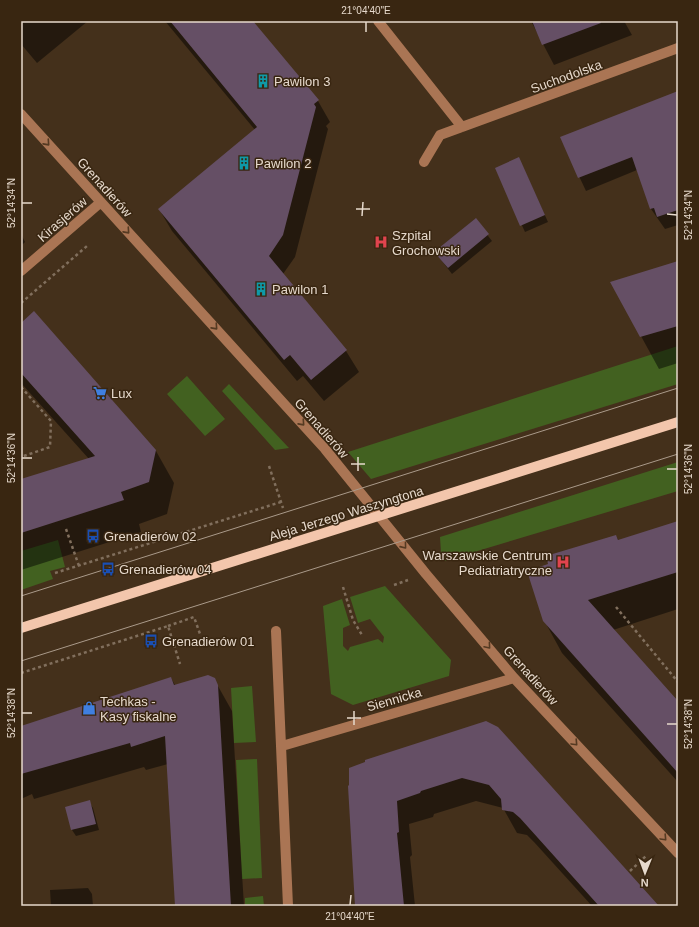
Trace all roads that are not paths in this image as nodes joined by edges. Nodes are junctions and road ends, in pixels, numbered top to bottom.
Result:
1 (378, 21) edge
2 (678, 48) edge
3 (21, 114) edge
4 (462, 127) junction
5 (424, 162) dead end
6 (101, 202) junction
7 (21, 271) edge
8 (678, 422) edge
9 (380, 516) junction
10 (21, 628) edge
11 (276, 631) dead end
12 (514, 678) junction
13 (282, 746) junction
14 (678, 853) edge
15 (288, 906) edge

1 - 4 street
2 - 4 street, Suchodolska
3 -> 6 street, Grenadierów
4 - 5 street, Suchodolska
6 - 7 street, Kirasjerów
6 -> 9 street, Grenadierów
8 - 9 main road, Aleja Jerzego Waszyngtona
9 - 10 main road, Aleja Jerzego Waszyngtona
9 -> 12 street, Grenadierów
11 - 13 street
12 - 13 street, Siennicka
12 -> 14 street, Grenadierów
13 - 15 street

